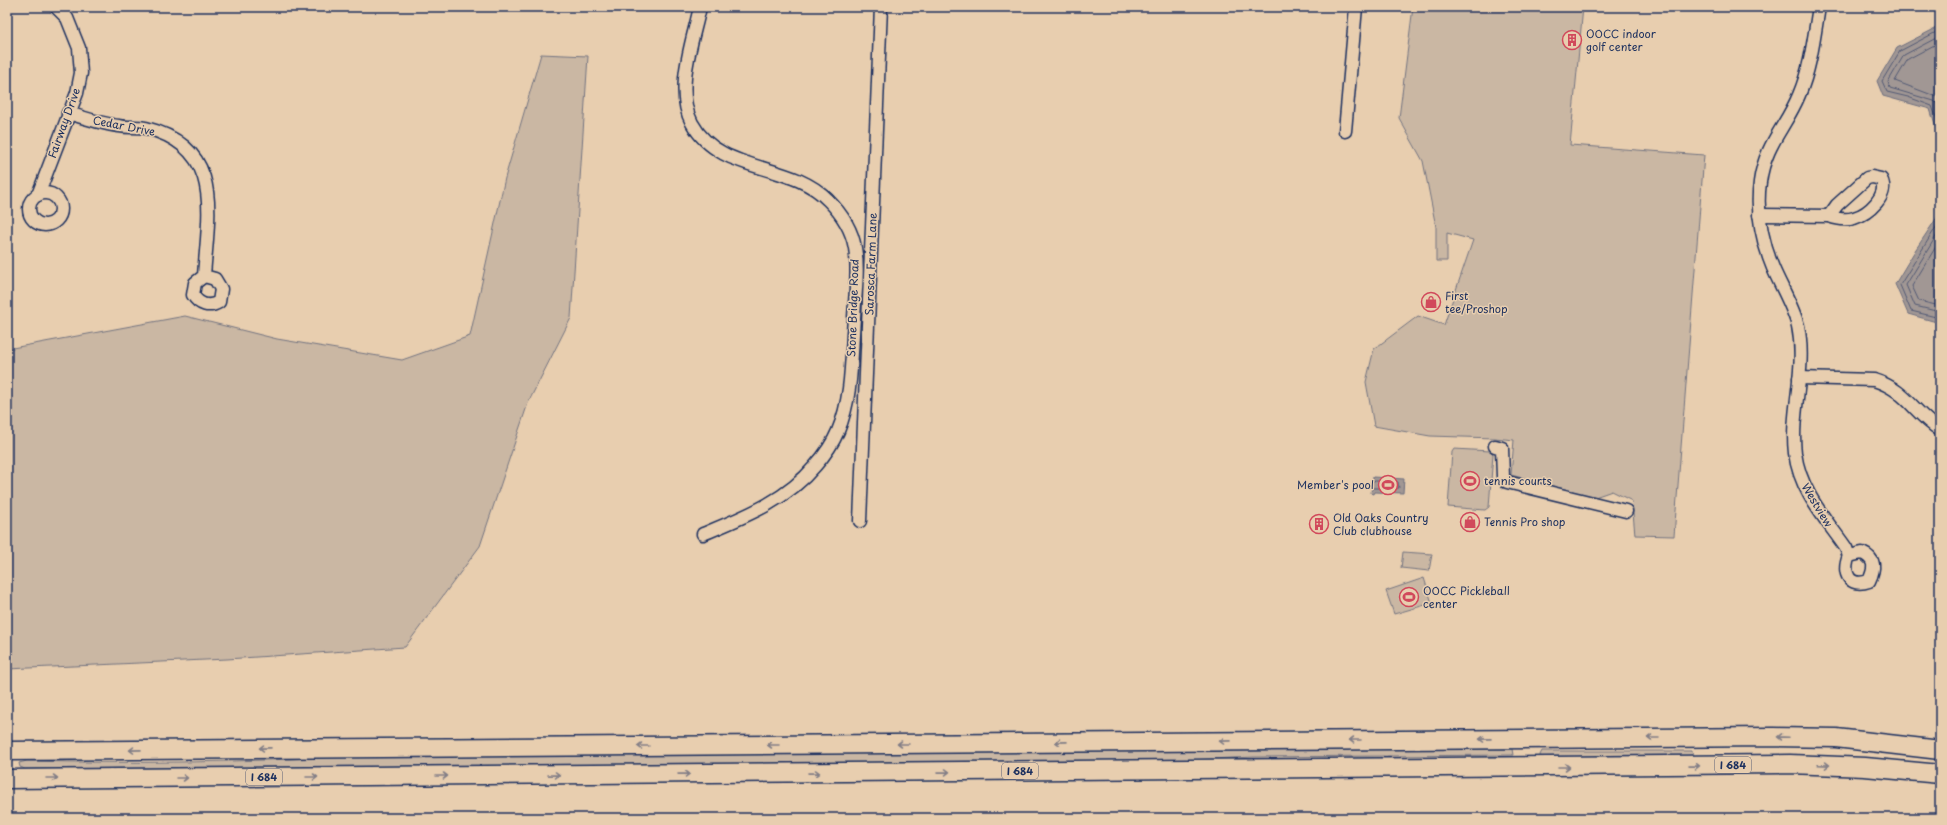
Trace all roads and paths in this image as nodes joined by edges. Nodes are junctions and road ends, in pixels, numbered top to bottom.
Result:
1 (56, 7) edge
2 (700, 7) edge
3 (881, 7) edge
4 (1356, 7) edge
5 (1819, 7) edge
6 (68, 114) junction
7 (1345, 131) dead end
8 (38, 195) dead end
9 (1759, 214) junction
10 (1829, 216) dead end
11 (204, 276) dead end
12 (1799, 378) junction
13 (1940, 430) edge
14 (1495, 446) dead end
15 (1626, 511) dead end
16 (860, 521) dead end
17 (703, 534) dead end
18 (1849, 556) dead end
19 (1836, 738) junction
20 (1940, 740) edge
21 (1940, 750) edge
22 (7, 751) edge
23 (1940, 774) edge
24 (7, 778) edge

1 - 6 street, Fairway Drive
2 - 17 street, Stone Bridge Road
3 - 16 street, Sarosca Farm Lane
4 - 7 street
5 - 9 street, Westview
6 - 8 street, Fairway Drive
6 - 11 street, Cedar Drive
9 - 10 street
9 - 12 street, Westview
12 - 13 street
12 - 18 street, Westview
14 - 15 street
19 - 20 highway
19 - 21 highway
19 -> 22 highway
24 -> 23 highway, I 684

